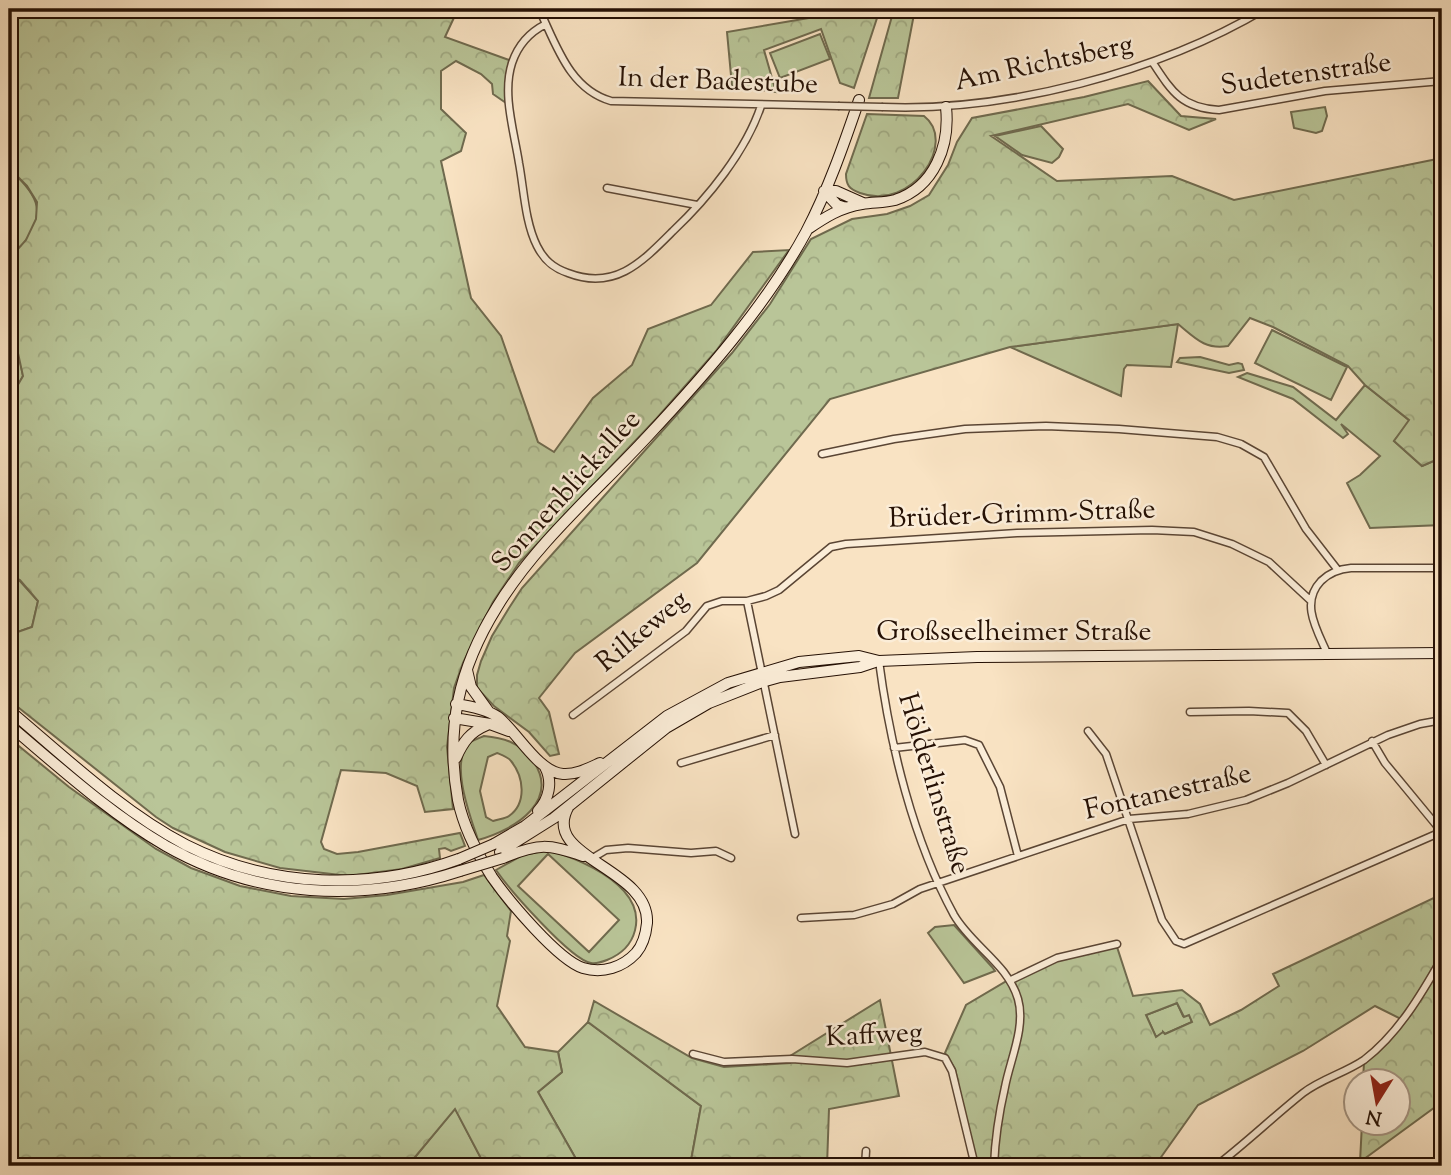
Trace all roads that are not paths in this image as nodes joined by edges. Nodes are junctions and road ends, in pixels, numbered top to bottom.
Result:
1 (539, 9) edge
2 (1265, 9) edge
3 (546, 24) junction
4 (1153, 63) junction
5 (1442, 81) edge
6 (859, 100) dead end
7 (761, 106) junction
8 (946, 107) junction
9 (607, 188) dead end
10 (824, 191) junction
11 (863, 204) junction
12 (696, 205) junction
13 (846, 208) junction
14 (807, 230) junction
15 (822, 454) dead end
16 (1442, 568) edge
17 (1337, 569) junction
18 (1310, 600) junction
19 (747, 601) junction
20 (1327, 653) junction
21 (1442, 653) edge
22 (879, 661) junction
23 (467, 669) junction
24 (761, 677) junction
25 (456, 704) junction
26 (9, 710) edge
27 (489, 712) junction
28 (1190, 712) dead end
29 (573, 715) dead end
30 (454, 718) junction
31 (1442, 720) edge
32 (490, 724) junction
33 (9, 725) edge
34 (1088, 731) dead end
35 (513, 733) junction
36 (775, 735) junction
37 (1372, 741) junction
38 (894, 748) junction
39 (612, 759) junction
40 (454, 762) junction
41 (681, 763) dead end
42 (543, 764) junction
43 (1325, 765) junction
44 (569, 806) junction
45 (1129, 819) junction
46 (525, 826) junction
47 (1442, 832) edge
48 (795, 834) dead end
49 (499, 852) junction
50 (1018, 856) junction
51 (731, 858) dead end
52 (591, 859) junction
53 (460, 865) junction
54 (939, 883) junction
55 (801, 918) dead end
56 (1118, 944) dead end
57 (1442, 958) edge
58 (1011, 980) junction
59 (693, 1054) dead end
60 (866, 1151) dead end
61 (865, 1166) edge
62 (975, 1166) edge
63 (994, 1166) edge
64 (1216, 1166) edge

1 - 3 street, In der Badestube
2 - 4 street, Am Richtsberg
3 - 7 street, In der Badestube
3 - 12 street
4 - 5 street, Sudetenstraße
4 - 8 street, Am Richtsberg
6 - 10 main road, Sonnenblickallee
7 - 8 street, In der Badestube, bridge
7 - 12 street
8 - 11 main road
9 - 12 street
10 - 11 main road
10 - 13 main road
10 - 14 main road, Sonnenblickallee
11 - 13 main road
13 - 14 main road
14 - 23 main road, Sonnenblickallee
15 - 17 street
16 - 17 street
17 - 18 street
18 - 19 street, Brüder-Grimm-Straße
18 - 20 street
19 - 24 street
19 - 29 street, Rilkeweg
20 - 21 main road, Großseelheimer Straße
20 - 22 main road, Großseelheimer Straße
22 - 24 main road, Großseelheimer Straße
22 - 38 street, Hölderlinstraße
23 - 25 main road, Sonnenblickallee
23 - 27 main road
24 - 36 street
24 - 39 main road, Großseelheimer Straße
24 - 44 main road
25 - 27 main road
25 - 30 main road, Sonnenblickallee
26 - 53 main road
27 - 35 main road
28 - 43 street
30 - 32 main road
30 - 40 main road, Sonnenblickallee
31 - 37 street, Fontanestraße
32 - 35 main road
32 - 40 main road
33 - 53 main road
34 - 45 street
35 - 42 main road
36 - 41 street
36 - 48 street
37 - 43 street, Fontanestraße
37 - 47 street
38 - 50 street
38 - 54 street, Hölderlinstraße
39 - 42 main road
39 - 46 main road, Großseelheimer Straße
40 - 52 main road, Sonnenblickallee
42 - 46 main road
43 - 45 street, Fontanestraße
44 - 49 main road
44 - 52 main road
45 - 47 street
45 - 50 street, Fontanestraße
46 - 49 main road
49 - 52 main road
49 - 53 main road, bridge
50 - 54 street, Fontanestraße
51 - 52 street
54 - 55 street, Fontanestraße
54 - 58 street, Hölderlinstraße
56 - 58 street
57 - 64 street
58 - 63 street
59 - 62 street, Kaffweg
60 - 61 street

